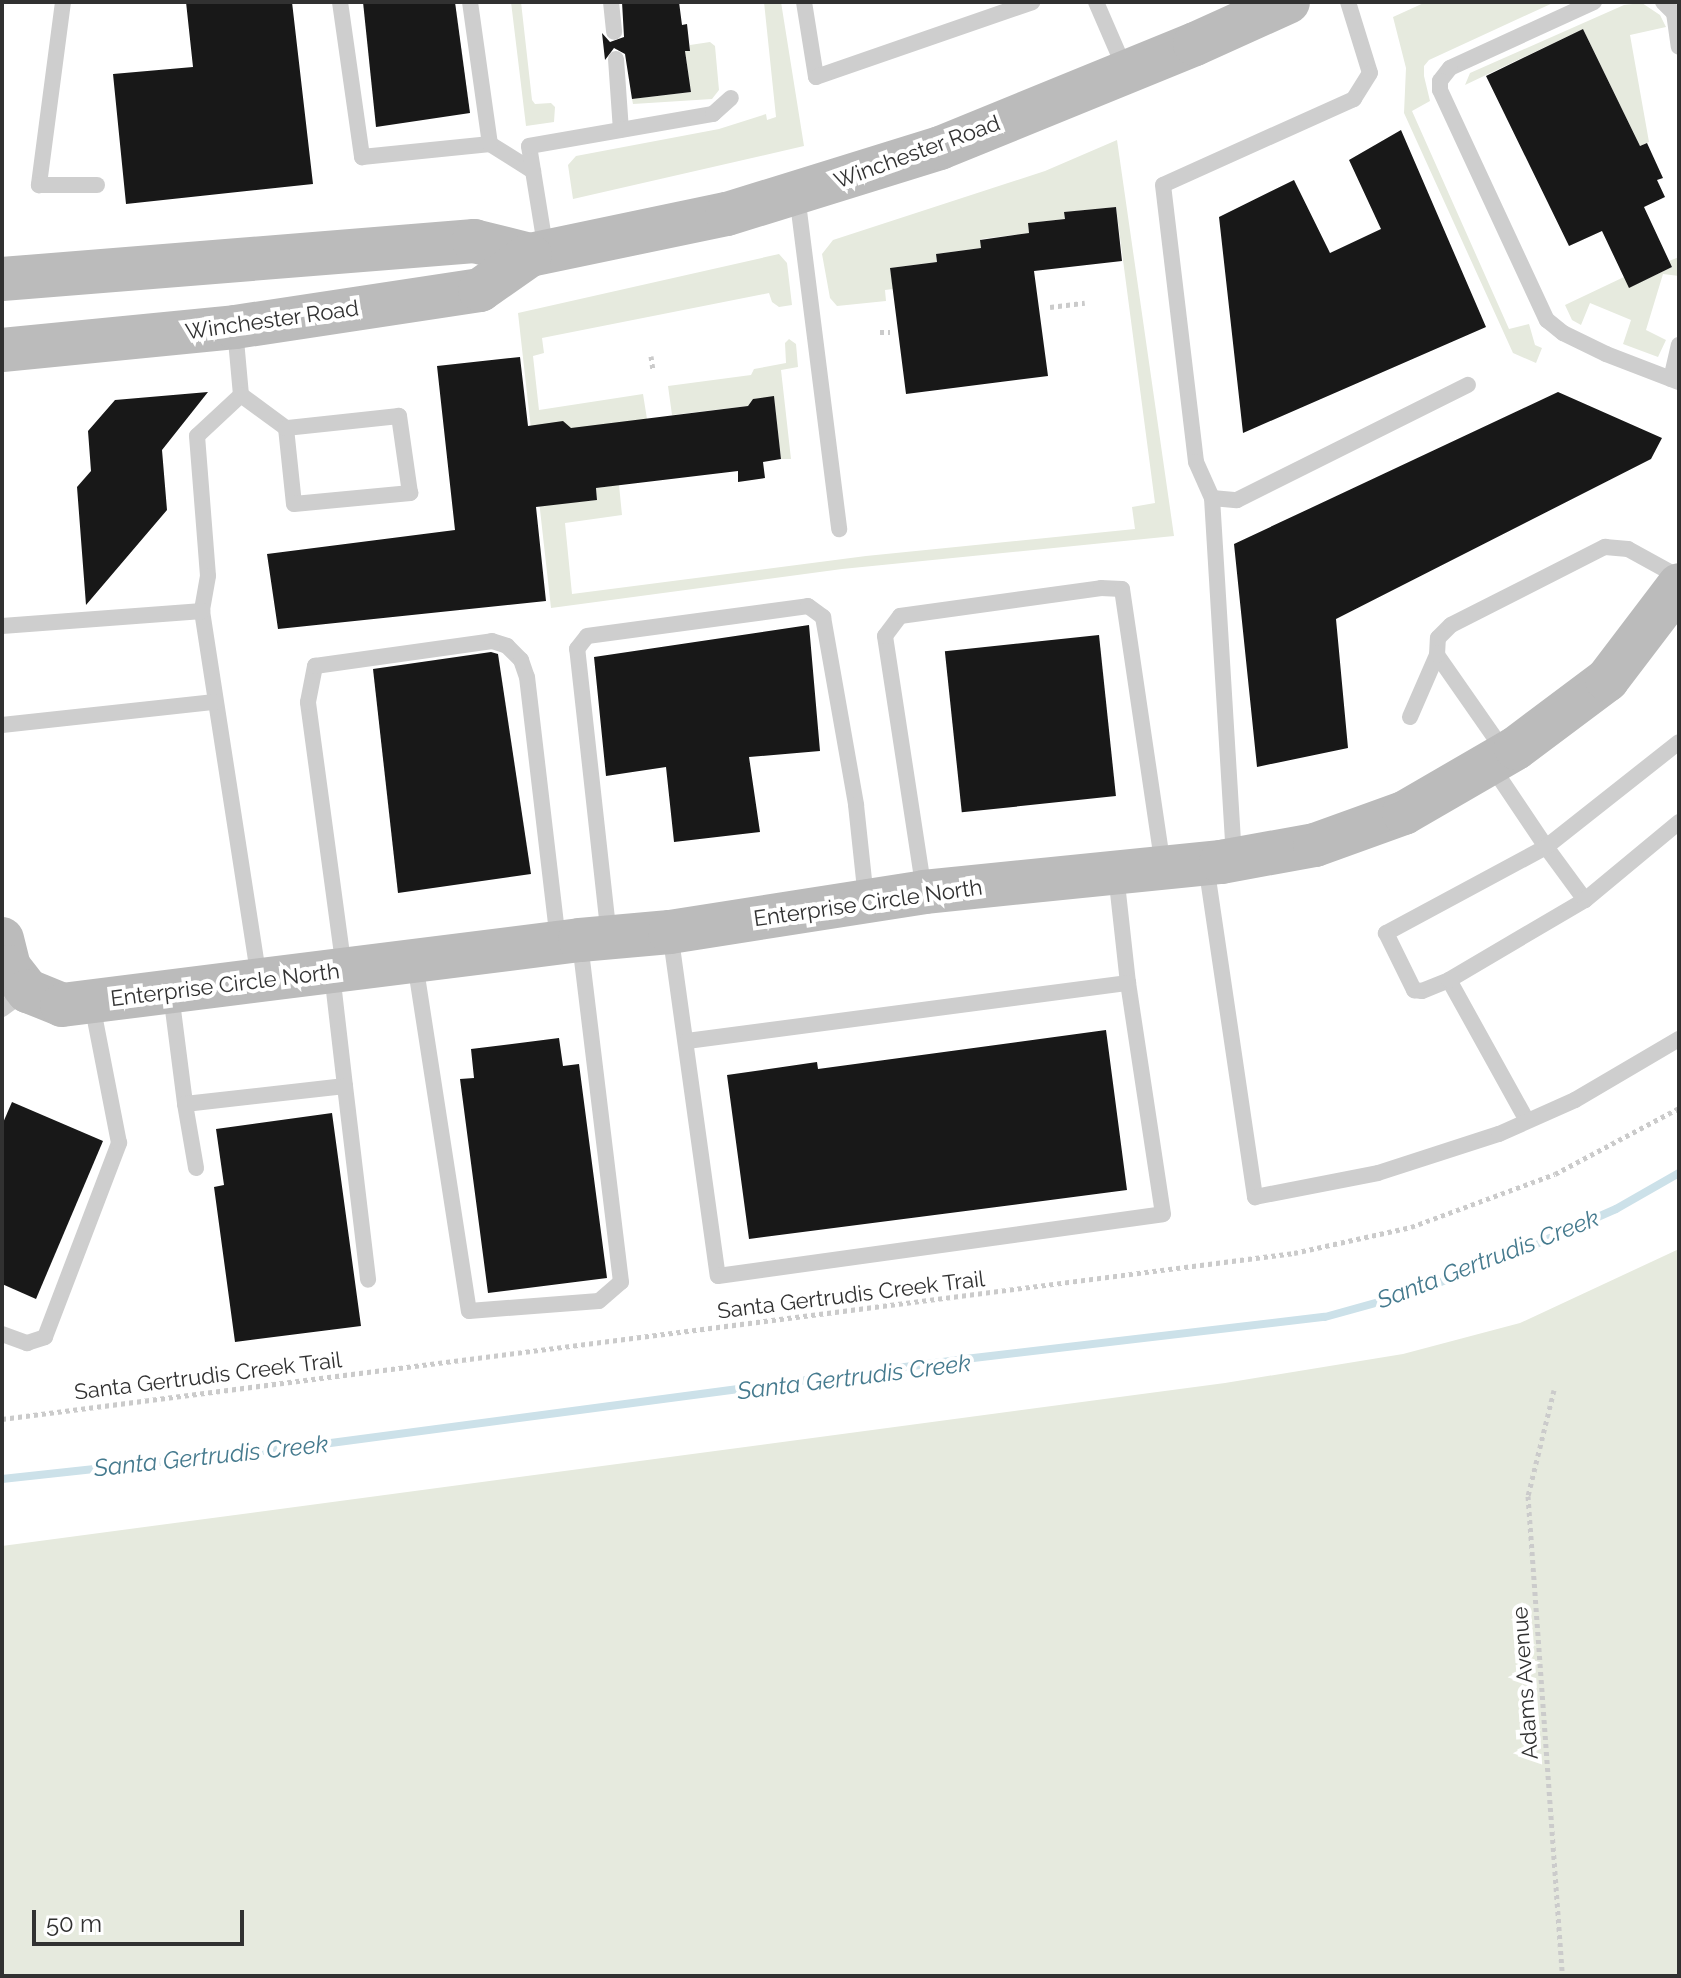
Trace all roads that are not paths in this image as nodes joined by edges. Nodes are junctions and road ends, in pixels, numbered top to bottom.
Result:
1 (63, 2) edge
2 (340, 2) edge
3 (470, 2) edge
4 (611, 2) edge
5 (804, 2) edge
6 (1032, 2) edge
7 (1096, 2) edge
8 (1288, 2) edge
9 (1348, 2) edge
10 (1594, 2) edge
11 (1663, 2) edge
12 (614, 32) dead end
13 (1678, 40) edge
14 (616, 59) dead end
15 (1125, 71) junction
16 (731, 98) dead end
17 (621, 130) junction
18 (490, 144) junction
19 (533, 171) junction
20 (97, 185) dead end
21 (797, 194) junction
22 (538, 254) junction
23 (2, 279) edge
24 (235, 327) junction
25 (1679, 345) edge
26 (2, 350) edge
27 (1675, 381) edge
28 (1468, 385) dead end
29 (241, 395) junction
30 (286, 428) junction
31 (1212, 498) junction
32 (839, 529) dead end
33 (1679, 577) edge
34 (1679, 585) edge
35 (202, 611) junction
36 (2, 626) edge
37 (1437, 655) junction
38 (215, 702) junction
39 (1410, 717) dead end
40 (2, 725) edge
41 (1679, 742) edge
42 (1498, 759) junction
43 (1679, 822) edge
44 (1546, 847) junction
45 (1201, 864) junction
46 (1116, 875) junction
47 (924, 892) junction
48 (1585, 900) junction
49 (866, 901) junction
50 (670, 932) junction
51 (2, 939) edge
52 (582, 940) junction
53 (415, 963) junction
54 (338, 971) junction
55 (1449, 980) junction
56 (259, 981) junction
57 (1128, 983) junction
58 (171, 992) junction
59 (11, 1000) edge
60 (92, 1001) junction
61 (1679, 1039) edge
62 (687, 1041) junction
63 (345, 1086) junction
64 (185, 1104) junction
65 (1527, 1121) junction
66 (196, 1168) dead end
67 (368, 1280) dead end
68 (2, 1334) edge

1 - 20 lane
2 - 18 lane
3 - 18 lane
4 - 12 lane
5 - 6 lane
7 - 15 lane
8 - 15 main road, Winchester Road
9 - 31 lane
10 - 27 lane
11 - 13 lane
14 - 17 lane
15 - 21 main road, Winchester Road
16 - 17 lane
17 - 19 lane
18 - 19 lane
19 - 22 lane
21 - 22 main road, Winchester Road
21 - 32 lane
22 - 23 main road, Winchester Road
22 - 24 main road, Winchester Road
24 - 26 main road, Winchester Road
24 - 29 lane
25 - 27 lane
28 - 31 lane
29 - 30 lane
29 - 35 lane
30 - 30 lane
31 - 45 lane
33 - 37 lane
34 - 42 main road, Enterprise Circle North
35 - 36 lane
35 - 38 lane
37 - 39 lane
37 - 42 lane
38 - 40 lane
38 - 56 lane
41 - 44 lane
42 - 44 lane
42 - 45 main road, Enterprise Circle North
43 - 48 lane
44 - 48 lane
44 - 55 lane
45 - 46 main road, Enterprise Circle North
45 - 47 lane
45 - 65 lane
46 - 47 main road, Enterprise Circle North
46 - 57 lane
47 - 49 main road, Enterprise Circle North
48 - 55 lane
49 - 50 main road, Enterprise Circle North
49 - 52 lane
50 - 52 main road, Enterprise Circle North
50 - 62 lane
51 - 59 main road, Enterprise Circle North
52 - 53 main road, Enterprise Circle North
52 - 53 lane
52 - 54 lane
53 - 54 main road, Enterprise Circle North
54 - 56 main road, Enterprise Circle North
54 - 63 lane
55 - 65 lane
56 - 58 main road, Enterprise Circle North
57 - 62 lane
57 - 62 lane
58 - 60 main road, Enterprise Circle North
58 - 64 lane
59 - 60 main road, Enterprise Circle North
60 - 68 lane
61 - 65 lane
63 - 64 lane
63 - 67 lane
64 - 66 lane

